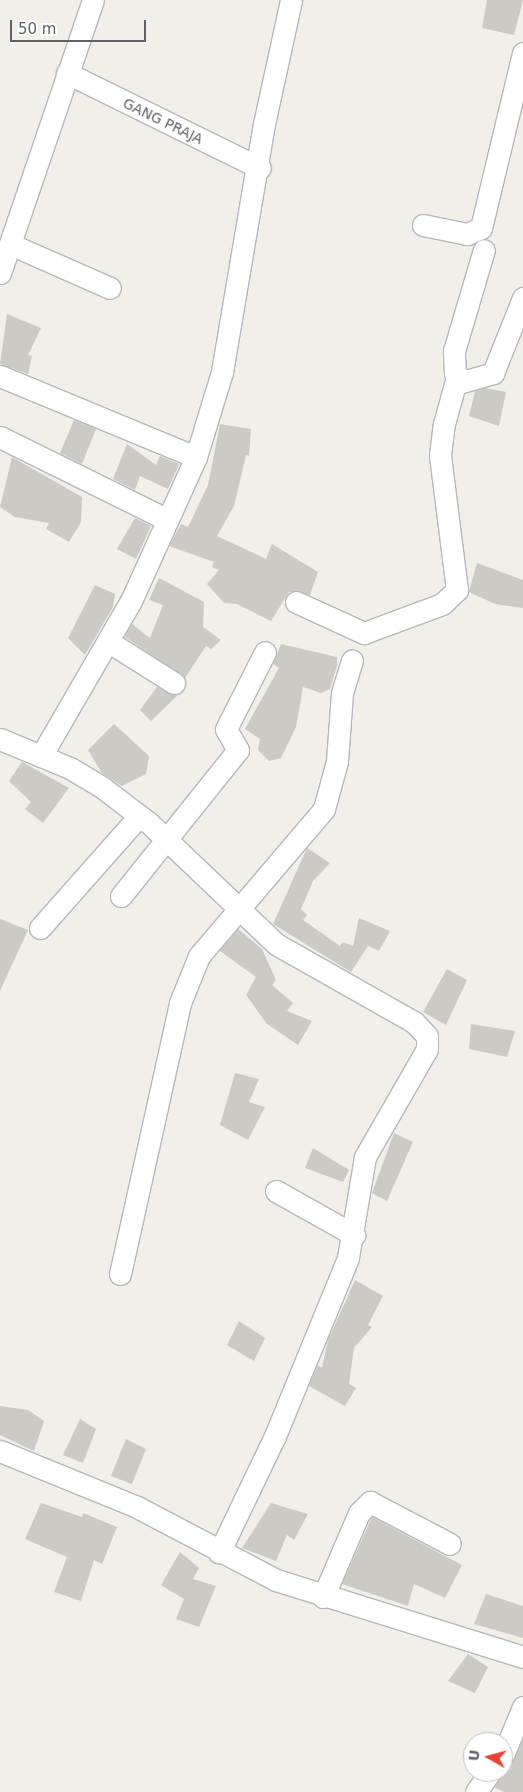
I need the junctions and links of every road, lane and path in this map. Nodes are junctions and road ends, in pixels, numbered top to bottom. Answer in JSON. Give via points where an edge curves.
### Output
{"nodes":[{"id":1,"x":93,"y":0,"type":"edge"},
{"id":2,"x":291,"y":0,"type":"edge"},
{"id":3,"x":523,"y":53,"type":"edge"},
{"id":4,"x":67,"y":73,"type":"junction"},
{"id":5,"x":260,"y":168,"type":"junction"},
{"id":6,"x":423,"y":225,"type":"dead end"},
{"id":7,"x":10,"y":244,"type":"junction"},
{"id":8,"x":484,"y":250,"type":"dead end"},
{"id":9,"x":0,"y":273,"type":"edge"},
{"id":10,"x":110,"y":288,"type":"dead end"},
{"id":11,"x":523,"y":298,"type":"edge"},
{"id":12,"x":0,"y":376,"type":"edge"},
{"id":13,"x":462,"y":380,"type":"junction"},
{"id":14,"x":0,"y":437,"type":"edge"},
{"id":15,"x":196,"y":457,"type":"junction"},
{"id":16,"x":166,"y":519,"type":"junction"},
{"id":17,"x":296,"y":602,"type":"dead end"},
{"id":18,"x":109,"y":642,"type":"junction"},
{"id":19,"x":265,"y":652,"type":"dead end"},
{"id":20,"x":352,"y":660,"type":"dead end"},
{"id":21,"x":174,"y":684,"type":"dead end"},
{"id":22,"x":0,"y":740,"type":"edge"},
{"id":23,"x":41,"y":756,"type":"junction"},
{"id":24,"x":139,"y":816,"type":"junction"},
{"id":25,"x":165,"y":838,"type":"junction"},
{"id":26,"x":121,"y":896,"type":"dead end"},
{"id":27,"x":237,"y":907,"type":"junction"},
{"id":28,"x":40,"y":928,"type":"dead end"},
{"id":29,"x":276,"y":1190,"type":"dead end"},
{"id":30,"x":354,"y":1236,"type":"junction"},
{"id":31,"x":120,"y":1274,"type":"dead end"},
{"id":32,"x":0,"y":1451,"type":"edge"},
{"id":33,"x":450,"y":1544,"type":"dead end"},
{"id":34,"x":219,"y":1553,"type":"junction"},
{"id":35,"x":323,"y":1597,"type":"junction"},
{"id":36,"x":523,"y":1657,"type":"edge"},
{"id":37,"x":523,"y":1707,"type":"edge"},
{"id":38,"x":513,"y":1732,"type":"edge"}],
"edges":[{"from":1,"to":4,"type":"street"},
{"from":2,"to":5,"type":"street","via":[[264,124]]},
{"from":3,"to":6,"type":"street","via":[[481,228],[467,234]]},
{"from":4,"to":5,"type":"street","name":"GANG PRAJA"},
{"from":4,"to":7,"type":"street"},
{"from":5,"to":15,"type":"street","via":[[222,372]]},
{"from":7,"to":9,"type":"street"},
{"from":7,"to":10,"type":"street"},
{"from":8,"to":13,"type":"street","via":[[454,350],[455,373]]},
{"from":11,"to":13,"type":"street","via":[[493,373]]},
{"from":12,"to":15,"type":"street"},
{"from":13,"to":17,"type":"street","via":[[452,389],[440,455],[457,590],[442,604],[364,633]]},
{"from":14,"to":16,"type":"street"},
{"from":15,"to":16,"type":"street"},
{"from":16,"to":18,"type":"street"},
{"from":18,"to":21,"type":"street"},
{"from":18,"to":23,"type":"street"},
{"from":19,"to":25,"type":"street","via":[[226,730],[238,750]]},
{"from":20,"to":27,"type":"street","via":[[342,693],[337,761],[324,809],[306,834]]},
{"from":22,"to":23,"type":"street"},
{"from":23,"to":24,"type":"street","via":[[104,788]]},
{"from":24,"to":25,"type":"street"},
{"from":24,"to":28,"type":"street"},
{"from":25,"to":26,"type":"street"},
{"from":25,"to":27,"type":"street"},
{"from":27,"to":30,"type":"street","via":[[276,944],[310,967],[414,1022],[427,1036],[427,1049],[365,1157]]},
{"from":27,"to":31,"type":"street","via":[[199,956],[180,1003]]},
{"from":29,"to":30,"type":"street"},
{"from":30,"to":34,"type":"street","via":[[274,1438]]},
{"from":32,"to":34,"type":"street","via":[[137,1507]]},
{"from":33,"to":35,"type":"street","via":[[370,1502],[359,1512]]},
{"from":34,"to":35,"type":"street"},
{"from":35,"to":36,"type":"street"},
{"from":37,"to":38,"type":"street"}]}
